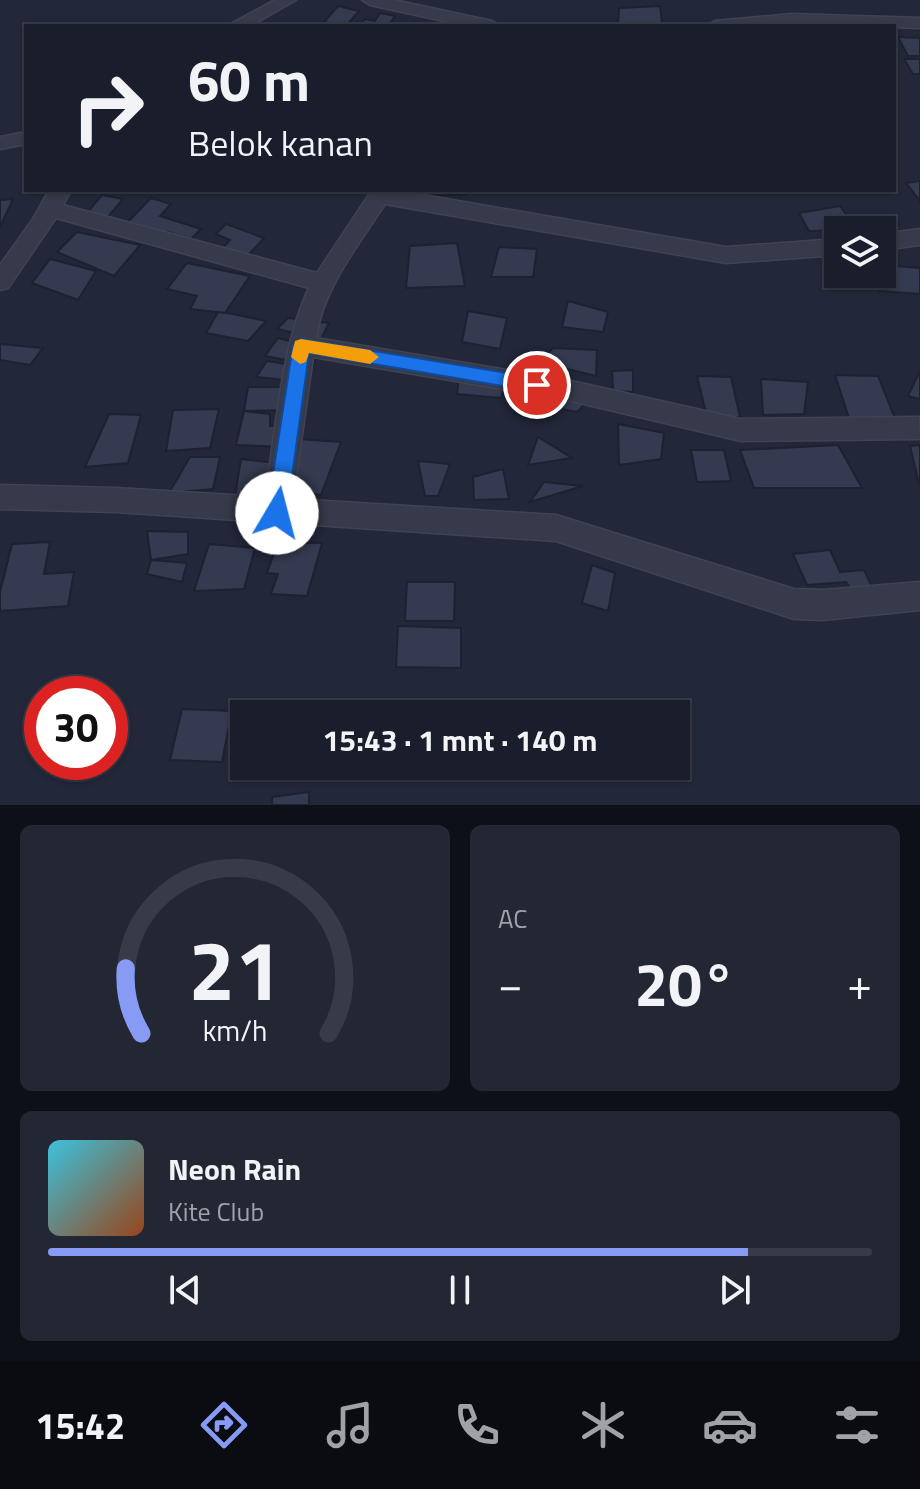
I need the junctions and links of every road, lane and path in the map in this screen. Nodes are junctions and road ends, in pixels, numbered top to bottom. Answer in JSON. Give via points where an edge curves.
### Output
{"nodes":[{"id":1,"x":288,"y":0,"type":"edge"},
{"id":2,"x":370,"y":0,"type":"edge"},
{"id":3,"x":920,"y":23,"type":"edge"},
{"id":4,"x":240,"y":24,"type":"edge"},
{"id":5,"x":483,"y":24,"type":"edge"},
{"id":6,"x":737,"y":24,"type":"edge"},
{"id":7,"x":24,"y":138,"type":"edge"},
{"id":8,"x":0,"y":143,"type":"edge"},
{"id":9,"x":380,"y":193,"type":"edge"},
{"id":10,"x":55,"y":200,"type":"edge"},
{"id":11,"x":920,"y":237,"type":"edge"},
{"id":12,"x":896,"y":240,"type":"edge"},
{"id":13,"x":824,"y":249,"type":"edge"},
{"id":14,"x":0,"y":282,"type":"edge"},
{"id":15,"x":323,"y":283,"type":"junction"},
{"id":16,"x":301,"y":345,"type":"junction"},
{"id":17,"x":919,"y":428,"type":"edge"},
{"id":18,"x":0,"y":497,"type":"edge"},
{"id":19,"x":277,"y":513,"type":"junction"},
{"id":20,"x":920,"y":596,"type":"edge"}],
"edges":[{"from":1,"to":4,"type":"street"},
{"from":2,"to":5,"type":"street"},
{"from":3,"to":6,"type":"street","via":[[792,19]]},
{"from":7,"to":8,"type":"street"},
{"from":9,"to":13,"type":"street","via":[[726,255]]},
{"from":9,"to":15,"type":"street"},
{"from":10,"to":14,"type":"street"},
{"from":10,"to":15,"type":"street"},
{"from":11,"to":12,"type":"street"},
{"from":15,"to":16,"type":"street"},
{"from":16,"to":17,"type":"street","via":[[567,390],[741,430]]},
{"from":16,"to":19,"type":"street"},
{"from":18,"to":19,"type":"street"},
{"from":19,"to":20,"type":"street","via":[[556,528],[794,604]]}]}
